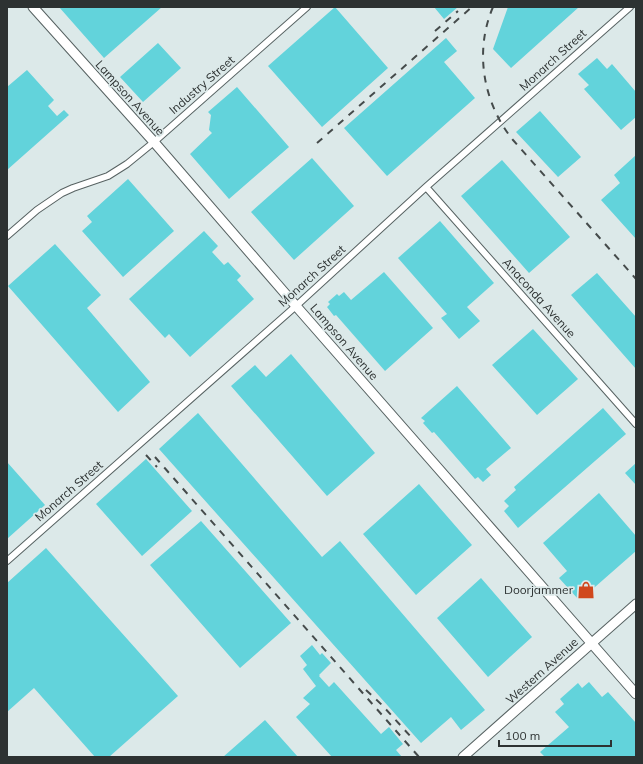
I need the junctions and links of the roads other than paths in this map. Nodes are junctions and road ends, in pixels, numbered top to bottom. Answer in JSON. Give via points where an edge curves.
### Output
{"nodes":[{"id":1,"x":33,"y":7,"type":"edge"},
{"id":2,"x":308,"y":7,"type":"edge"},
{"id":3,"x":630,"y":7,"type":"edge"},
{"id":4,"x":154,"y":142,"type":"junction"},
{"id":5,"x":426,"y":187,"type":"junction"},
{"id":6,"x":7,"y":236,"type":"edge"},
{"id":7,"x":296,"y":306,"type":"junction"},
{"id":8,"x":636,"y":424,"type":"edge"},
{"id":9,"x":7,"y":561,"type":"edge"},
{"id":10,"x":636,"y":604,"type":"edge"},
{"id":11,"x":591,"y":643,"type":"junction"},
{"id":12,"x":636,"y":694,"type":"edge"},
{"id":13,"x":463,"y":757,"type":"edge"}],
"edges":[{"from":1,"to":4,"type":"main road","name":"Lampson Avenue"},
{"from":2,"to":4,"type":"street","name":"Industry Street"},
{"from":3,"to":5,"type":"street","name":"Monarch Street"},
{"from":4,"to":6,"type":"street","name":"Industry Street","via":[[108,176],[73,188],[50,200]]},
{"from":4,"to":7,"type":"main road","name":"Lampson Avenue"},
{"from":5,"to":7,"type":"street","name":"Monarch Street"},
{"from":5,"to":8,"type":"street","name":"Anaconda Avenue"},
{"from":7,"to":9,"type":"street","name":"Monarch Street"},
{"from":7,"to":11,"type":"main road","name":"Lampson Avenue"},
{"from":10,"to":11,"type":"main road","name":"Western Avenue"},
{"from":11,"to":12,"type":"main road","name":"Lampson Avenue"},
{"from":11,"to":13,"type":"main road","name":"Western Avenue"}]}
